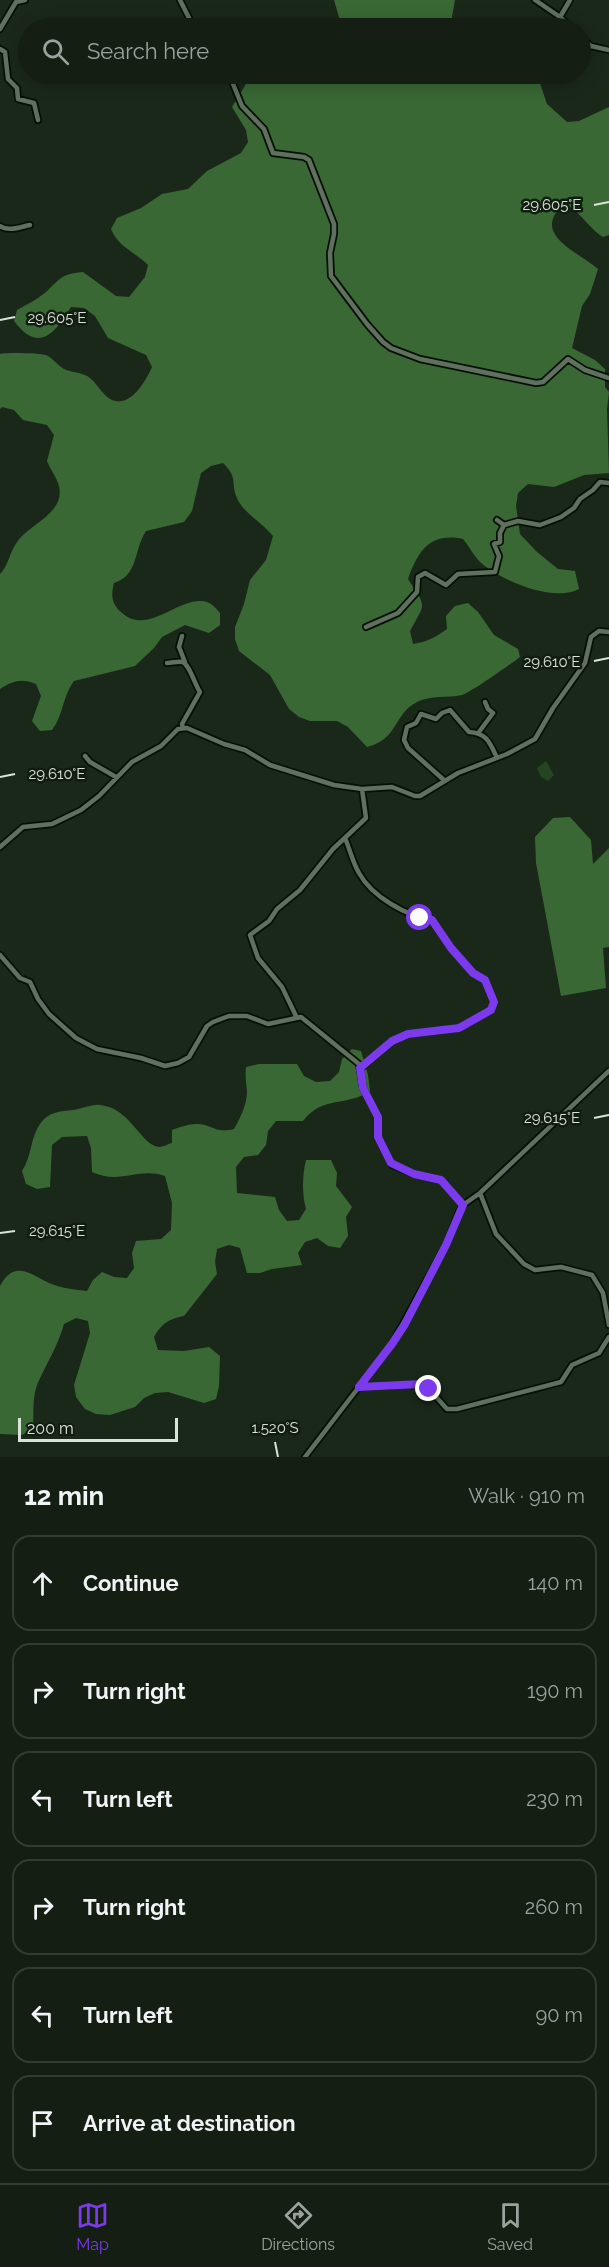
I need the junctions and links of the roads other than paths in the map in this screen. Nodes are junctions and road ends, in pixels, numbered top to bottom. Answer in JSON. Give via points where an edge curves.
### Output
{"nodes":[{"id":1,"x":25,"y":0,"type":"edge"},
{"id":2,"x":180,"y":0,"type":"edge"},
{"id":3,"x":535,"y":0,"type":"edge"},
{"id":4,"x":570,"y":0,"type":"edge"},
{"id":5,"x":560,"y":17,"type":"joint"},
{"id":6,"x":189,"y":18,"type":"edge"},
{"id":7,"x":0,"y":29,"type":"edge"},
{"id":8,"x":591,"y":46,"type":"edge"},
{"id":9,"x":0,"y":49,"type":"edge"},
{"id":10,"x":609,"y":50,"type":"edge"},
{"id":11,"x":233,"y":84,"type":"edge"},
{"id":12,"x":38,"y":120,"type":"dead end"},
{"id":13,"x":30,"y":225,"type":"dead end"},
{"id":14,"x":0,"y":226,"type":"edge"},
{"id":15,"x":609,"y":378,"type":"edge"},
{"id":16,"x":609,"y":483,"type":"edge"},
{"id":17,"x":497,"y":520,"type":"dead end"},
{"id":18,"x":504,"y":525,"type":"junction"},
{"id":19,"x":366,"y":627,"type":"dead end"},
{"id":20,"x":609,"y":632,"type":"edge"},
{"id":21,"x":182,"y":636,"type":"dead end"},
{"id":22,"x":167,"y":663,"type":"dead end"},
{"id":23,"x":189,"y":667,"type":"junction"},
{"id":24,"x":485,"y":702,"type":"dead end"},
{"id":25,"x":183,"y":728,"type":"junction"},
{"id":26,"x":479,"y":732,"type":"junction"},
{"id":27,"x":85,"y":756,"type":"dead end"},
{"id":28,"x":497,"y":758,"type":"junction"},
{"id":29,"x":116,"y":777,"type":"junction"},
{"id":30,"x":445,"y":781,"type":"junction"},
{"id":31,"x":362,"y":789,"type":"junction"},
{"id":32,"x":345,"y":838,"type":"junction"},
{"id":33,"x":0,"y":847,"type":"edge"},
{"id":34,"x":0,"y":955,"type":"edge"},
{"id":35,"x":296,"y":1016,"type":"junction"},
{"id":36,"x":360,"y":1068,"type":"junction"},
{"id":37,"x":609,"y":1071,"type":"edge"},
{"id":38,"x":480,"y":1193,"type":"junction"},
{"id":39,"x":463,"y":1205,"type":"junction"},
{"id":40,"x":606,"y":1293,"type":"edge"},
{"id":41,"x":609,"y":1325,"type":"edge"},
{"id":42,"x":609,"y":1336,"type":"edge"},
{"id":43,"x":359,"y":1387,"type":"junction"},
{"id":44,"x":305,"y":1457,"type":"edge"}],
"edges":[{"from":1,"to":7,"type":"street","via":[[16,3]]},
{"from":2,"to":6,"type":"street"},
{"from":3,"to":5,"type":"street"},
{"from":4,"to":5,"type":"street"},
{"from":8,"to":10,"type":"street"},
{"from":9,"to":12,"type":"street","via":[[5,52],[8,80],[16,88],[18,99],[34,103]]},
{"from":11,"to":15,"type":"street","via":[[242,106],[264,129],[273,153],[308,159],[334,224],[329,258],[331,276],[367,324],[391,348],[420,359],[536,383],[543,382],[568,359]]},
{"from":13,"to":14,"type":"street","via":[[12,229]]},
{"from":16,"to":18,"type":"street","via":[[600,482],[561,517],[540,525],[518,521]]},
{"from":17,"to":18,"type":"street"},
{"from":18,"to":19,"type":"street","via":[[500,542],[494,544],[499,555],[495,572],[458,574],[446,585],[425,573],[418,577],[417,592],[398,613]]},
{"from":20,"to":28,"type":"street","via":[[599,631],[591,637],[585,663],[535,739]]},
{"from":21,"to":23,"type":"street","via":[[181,656]]},
{"from":22,"to":23,"type":"street","via":[[183,662]]},
{"from":23,"to":25,"type":"street","via":[[200,692]]},
{"from":24,"to":26,"type":"street","via":[[493,713]]},
{"from":25,"to":29,"type":"street"},
{"from":25,"to":31,"type":"street","via":[[235,746],[290,772]]},
{"from":26,"to":28,"type":"street","via":[[488,738]]},
{"from":26,"to":30,"type":"street","via":[[469,732],[450,710],[436,719],[421,714],[416,723],[407,727],[404,740],[408,748]]},
{"from":27,"to":29,"type":"street"},
{"from":28,"to":30,"type":"street"},
{"from":29,"to":33,"type":"street","via":[[81,810],[52,824],[21,827]]},
{"from":30,"to":31,"type":"street","via":[[418,796],[392,787]]},
{"from":31,"to":32,"type":"street","via":[[366,818]]},
{"from":32,"to":35,"type":"street","via":[[300,890],[250,935],[258,958],[282,987]]},
{"from":32,"to":36,"type":"street","via":[[359,875],[395,908],[432,920],[473,973],[485,980],[494,1002],[491,1010],[459,1028],[408,1034],[392,1041]]},
{"from":34,"to":35,"type":"street","via":[[20,978],[30,982],[49,1014],[76,1038],[97,1048],[165,1066],[189,1057],[213,1022],[229,1016],[247,1016],[268,1024]]},
{"from":35,"to":36,"type":"street","via":[[306,1019]]},
{"from":36,"to":39,"type":"street","via":[[363,1088],[378,1117],[378,1137],[391,1163],[414,1174],[441,1180]]},
{"from":37,"to":38,"type":"street"},
{"from":38,"to":39,"type":"street"},
{"from":38,"to":40,"type":"street","via":[[496,1234],[524,1264],[535,1270],[561,1267],[590,1273]]},
{"from":39,"to":43,"type":"street","via":[[405,1324]]},
{"from":40,"to":41,"type":"street"},
{"from":42,"to":43,"type":"street","via":[[599,1353],[572,1365],[561,1382],[457,1410],[447,1409],[420,1384]]},
{"from":43,"to":44,"type":"street"}]}
